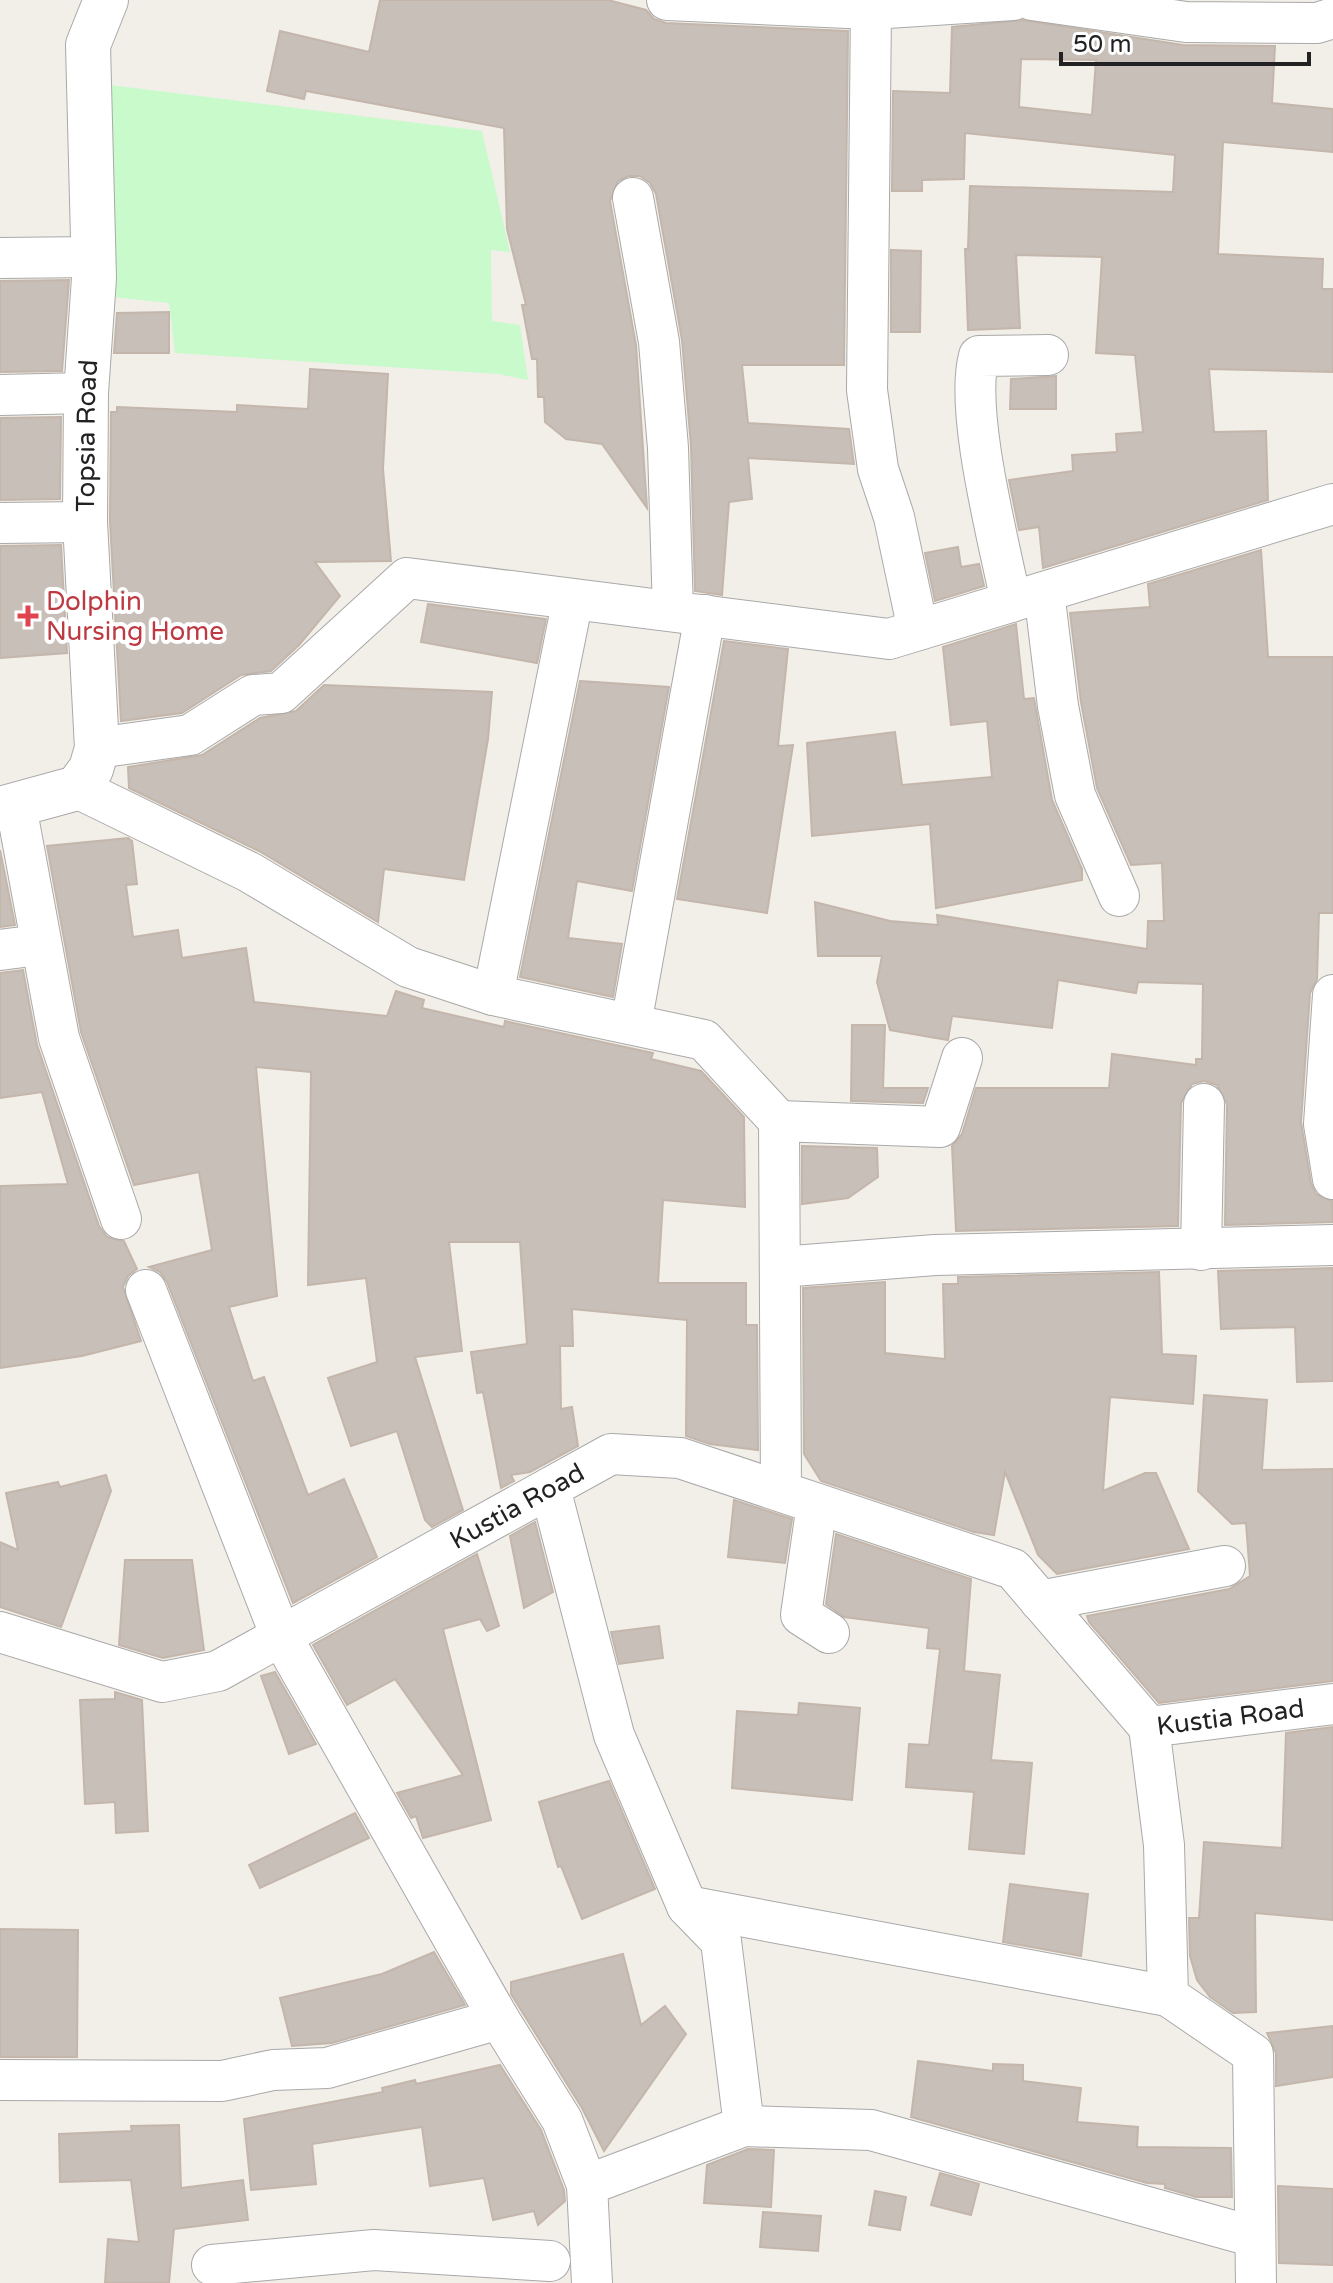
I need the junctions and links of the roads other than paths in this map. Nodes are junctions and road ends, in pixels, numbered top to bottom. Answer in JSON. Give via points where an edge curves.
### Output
{"nodes":[{"id":1,"x":106,"y":0,"type":"edge"},
{"id":2,"x":667,"y":0,"type":"edge"},
{"id":3,"x":1013,"y":0,"type":"edge"},
{"id":4,"x":1032,"y":0,"type":"edge"},
{"id":5,"x":872,"y":4,"type":"edge"},
{"id":6,"x":1333,"y":18,"type":"edge"},
{"id":7,"x":633,"y":198,"type":"dead end"},
{"id":8,"x":93,"y":257,"type":"junction"},
{"id":9,"x":0,"y":258,"type":"edge"},
{"id":10,"x":1048,"y":355,"type":"dead end"},
{"id":11,"x":86,"y":393,"type":"junction"},
{"id":12,"x":0,"y":395,"type":"edge"},
{"id":13,"x":1333,"y":504,"type":"edge"},
{"id":14,"x":85,"y":522,"type":"junction"},
{"id":15,"x":0,"y":523,"type":"edge"},
{"id":16,"x":1027,"y":597,"type":"junction"},
{"id":17,"x":573,"y":599,"type":"junction"},
{"id":18,"x":689,"y":613,"type":"junction"},
{"id":19,"x":918,"y":630,"type":"junction"},
{"id":20,"x":97,"y":748,"type":"junction"},
{"id":21,"x":77,"y":788,"type":"junction"},
{"id":22,"x":8,"y":807,"type":"edge"},
{"id":23,"x":1119,"y":896,"type":"dead end"},
{"id":24,"x":39,"y":945,"type":"junction"},
{"id":25,"x":0,"y":950,"type":"edge"},
{"id":26,"x":493,"y":995,"type":"junction"},
{"id":27,"x":1333,"y":995,"type":"edge"},
{"id":28,"x":631,"y":1024,"type":"junction"},
{"id":29,"x":962,"y":1058,"type":"dead end"},
{"id":30,"x":1204,"y":1104,"type":"dead end"},
{"id":31,"x":779,"y":1121,"type":"junction"},
{"id":32,"x":1333,"y":1179,"type":"edge"},
{"id":33,"x":121,"y":1219,"type":"dead end"},
{"id":34,"x":1333,"y":1245,"type":"edge"},
{"id":35,"x":1201,"y":1250,"type":"junction"},
{"id":36,"x":780,"y":1267,"type":"junction"},
{"id":37,"x":146,"y":1290,"type":"dead end"},
{"id":38,"x":550,"y":1488,"type":"junction"},
{"id":39,"x":799,"y":1498,"type":"junction"},
{"id":40,"x":1225,"y":1566,"type":"dead end"},
{"id":41,"x":1040,"y":1601,"type":"junction"},
{"id":42,"x":0,"y":1632,"type":"edge"},
{"id":43,"x":829,"y":1633,"type":"dead end"},
{"id":44,"x":280,"y":1634,"type":"junction"},
{"id":45,"x":1333,"y":1704,"type":"edge"},
{"id":46,"x":1149,"y":1727,"type":"junction"},
{"id":47,"x":687,"y":1906,"type":"junction"},
{"id":48,"x":1168,"y":1996,"type":"junction"},
{"id":49,"x":499,"y":2019,"type":"junction"},
{"id":50,"x":0,"y":2080,"type":"edge"},
{"id":51,"x":744,"y":2126,"type":"junction"},
{"id":52,"x":587,"y":2185,"type":"junction"},
{"id":53,"x":1255,"y":2237,"type":"junction"},
{"id":54,"x":591,"y":2264,"type":"edge"},
{"id":55,"x":212,"y":2265,"type":"dead end"},
{"id":56,"x":541,"y":2272,"type":"edge"},
{"id":57,"x":1256,"y":2283,"type":"edge"}],
"edges":[{"from":1,"to":8,"type":"street","name":"Topsia Road","via":[[88,45]]},
{"from":2,"to":5,"type":"street"},
{"from":3,"to":5,"type":"street"},
{"from":4,"to":6,"type":"street","via":[[1186,22],[1317,23]]},
{"from":5,"to":19,"type":"street","via":[[867,390],[878,469]]},
{"from":7,"to":18,"type":"street","via":[[659,342]]},
{"from":8,"to":9,"type":"street"},
{"from":8,"to":11,"type":"street","name":"Topsia Road"},
{"from":10,"to":16,"type":"street","via":[[979,356],[974,373],[984,461]]},
{"from":11,"to":12,"type":"street"},
{"from":11,"to":14,"type":"street","name":"Topsia Road"},
{"from":13,"to":16,"type":"street"},
{"from":14,"to":15,"type":"street"},
{"from":14,"to":20,"type":"street","name":"Topsia Road"},
{"from":16,"to":19,"type":"street"},
{"from":16,"to":23,"type":"street","via":[[1058,706],[1075,795]]},
{"from":17,"to":18,"type":"street"},
{"from":17,"to":20,"type":"street","via":[[407,578],[281,693],[253,695],[190,735]]},
{"from":17,"to":26,"type":"street"},
{"from":18,"to":19,"type":"street","via":[[889,639]]},
{"from":18,"to":28,"type":"street"},
{"from":20,"to":21,"type":"street","name":"Topsia Road","via":[[91,769]]},
{"from":21,"to":22,"type":"street"},
{"from":21,"to":26,"type":"street","via":[[249,872],[408,967]]},
{"from":22,"to":24,"type":"street"},
{"from":24,"to":25,"type":"street"},
{"from":24,"to":33,"type":"street","via":[[59,1038]]},
{"from":26,"to":28,"type":"street"},
{"from":27,"to":32,"type":"street","via":[[1324,1124]]},
{"from":28,"to":31,"type":"street","via":[[704,1040]]},
{"from":29,"to":31,"type":"street","via":[[940,1127]]},
{"from":30,"to":35,"type":"street"},
{"from":31,"to":36,"type":"street"},
{"from":34,"to":35,"type":"street"},
{"from":35,"to":36,"type":"street","via":[[935,1255]]},
{"from":36,"to":39,"type":"street"},
{"from":37,"to":44,"type":"street"},
{"from":38,"to":39,"type":"street","name":"Kustia Road","via":[[611,1454],[680,1458]]},
{"from":38,"to":44,"type":"street","name":"Kustia Road"},
{"from":38,"to":47,"type":"street","via":[[614,1735]]},
{"from":39,"to":41,"type":"street","name":"Kustia Road","via":[[1013,1569]]},
{"from":39,"to":43,"type":"street","via":[[801,1615]]},
{"from":40,"to":41,"type":"street"},
{"from":41,"to":46,"type":"street","name":"Kustia Road"},
{"from":42,"to":44,"type":"street","name":"Kustia Road","via":[[162,1682],[218,1671]]},
{"from":44,"to":49,"type":"street"},
{"from":45,"to":46,"type":"street","name":"Kustia Road"},
{"from":46,"to":48,"type":"street","via":[[1164,1845]]},
{"from":47,"to":48,"type":"street"},
{"from":47,"to":51,"type":"street","via":[[721,1941]]},
{"from":48,"to":53,"type":"street","via":[[1253,2054]]},
{"from":49,"to":50,"type":"street","via":[[327,2068],[273,2070],[222,2081]]},
{"from":49,"to":52,"type":"street","via":[[562,2120]]},
{"from":51,"to":52,"type":"street"},
{"from":51,"to":53,"type":"street","via":[[871,2130]]},
{"from":52,"to":54,"type":"street"},
{"from":53,"to":57,"type":"street"},
{"from":54,"to":56,"type":"street"},
{"from":55,"to":56,"type":"street","via":[[374,2250]]}]}
